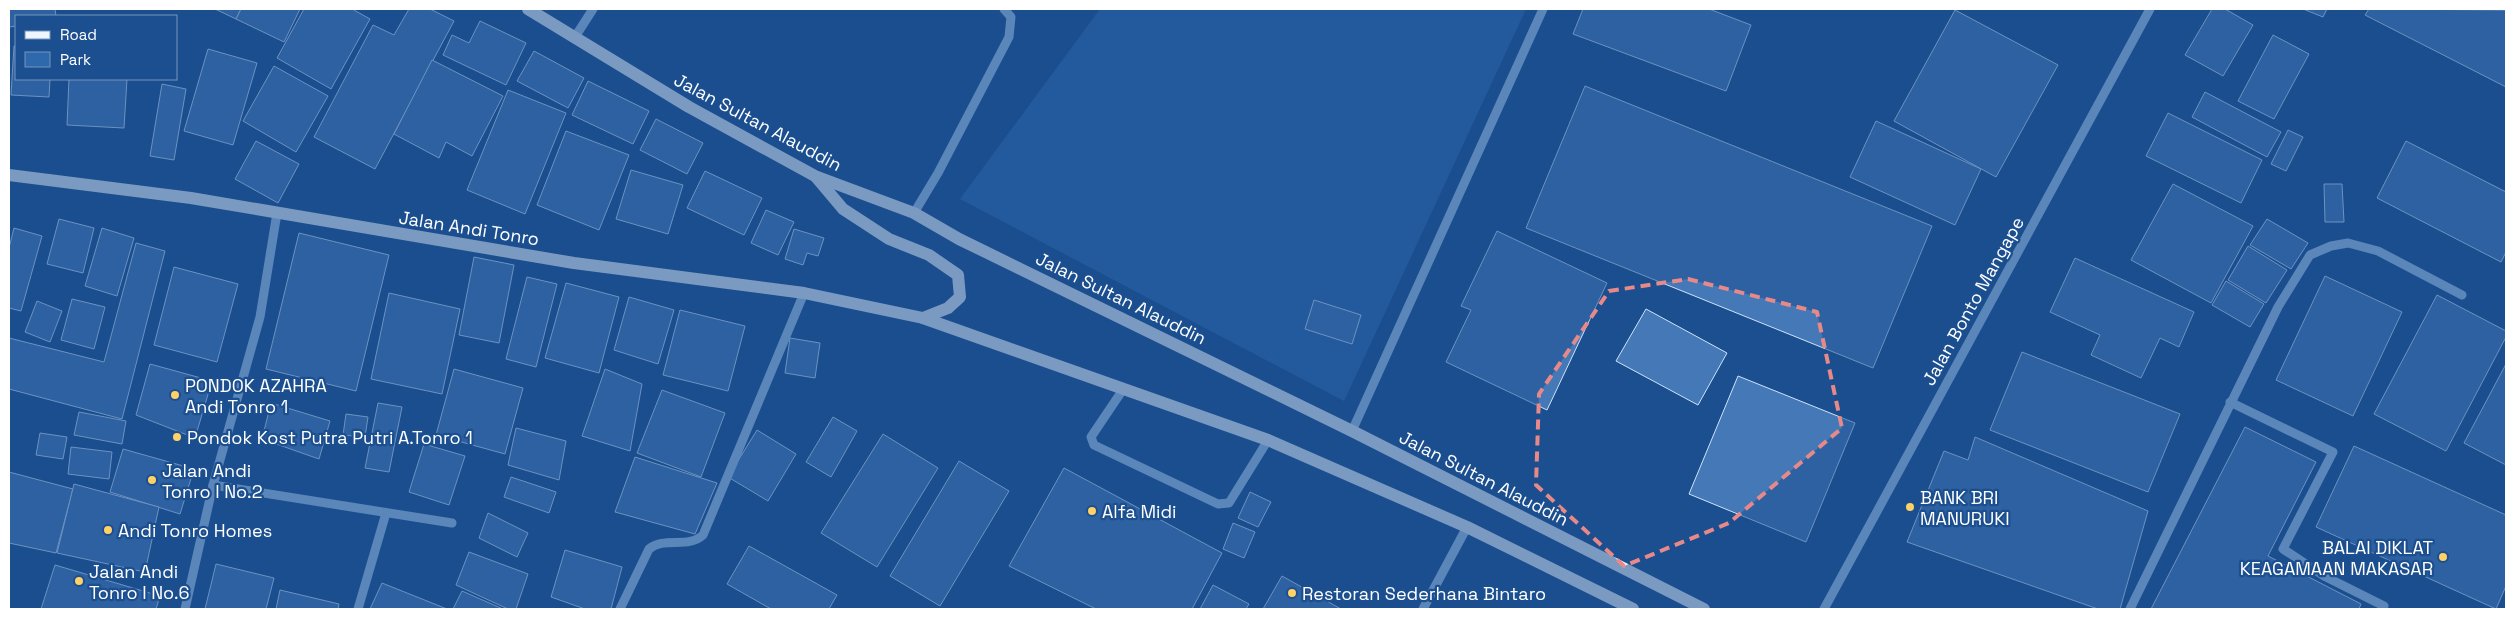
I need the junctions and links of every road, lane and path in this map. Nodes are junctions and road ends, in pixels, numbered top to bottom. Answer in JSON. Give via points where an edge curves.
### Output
{"nodes":[{"id":1,"x":528,"y":9,"type":"edge"},
{"id":2,"x":593,"y":9,"type":"edge"},
{"id":3,"x":1004,"y":9,"type":"edge"},
{"id":4,"x":1543,"y":9,"type":"edge"},
{"id":5,"x":2150,"y":9,"type":"edge"},
{"id":6,"x":575,"y":37,"type":"junction"},
{"id":7,"x":9,"y":175,"type":"edge"},
{"id":8,"x":815,"y":176,"type":"junction"},
{"id":9,"x":914,"y":212,"type":"junction"},
{"id":10,"x":277,"y":213,"type":"junction"},
{"id":11,"x":804,"y":293,"type":"junction"},
{"id":12,"x":2462,"y":295,"type":"dead end"},
{"id":13,"x":923,"y":318,"type":"junction"},
{"id":14,"x":1122,"y":393,"type":"junction"},
{"id":15,"x":2230,"y":402,"type":"junction"},
{"id":16,"x":1352,"y":431,"type":"junction"},
{"id":17,"x":1266,"y":444,"type":"junction"},
{"id":18,"x":212,"y":485,"type":"junction"},
{"id":19,"x":386,"y":513,"type":"junction"},
{"id":20,"x":452,"y":523,"type":"dead end"},
{"id":21,"x":1467,"y":527,"type":"junction"},
{"id":22,"x":2384,"y":606,"type":"dead end"},
{"id":23,"x":185,"y":609,"type":"edge"},
{"id":24,"x":358,"y":609,"type":"edge"},
{"id":25,"x":620,"y":609,"type":"edge"},
{"id":26,"x":1423,"y":609,"type":"edge"},
{"id":27,"x":1632,"y":609,"type":"edge"},
{"id":28,"x":1704,"y":609,"type":"edge"},
{"id":29,"x":1824,"y":609,"type":"edge"},
{"id":30,"x":2130,"y":609,"type":"edge"}],
"edges":[{"from":1,"to":6,"type":"main road","name":"Jalan Sultan Alauddin"},
{"from":2,"to":6,"type":"street"},
{"from":3,"to":9,"type":"street","via":[[1010,17],[1009,37]]},
{"from":4,"to":16,"type":"street"},
{"from":5,"to":29,"type":"street","name":"Jalan Bonto Mangape"},
{"from":6,"to":8,"type":"main road","name":"Jalan Sultan Alauddin","via":[[689,107]]},
{"from":7,"to":10,"type":"main road","name":"Jalan Andi Tonro","via":[[191,198]]},
{"from":8,"to":9,"type":"main road","name":"Jalan Sultan Alauddin"},
{"from":8,"to":13,"type":"main road","via":[[843,209],[889,239],[929,256],[958,275],[960,297],[948,308]]},
{"from":9,"to":16,"type":"main road","name":"Jalan Sultan Alauddin","via":[[959,238]]},
{"from":10,"to":11,"type":"main road","name":"Jalan Andi Tonro","via":[[574,263]]},
{"from":10,"to":18,"type":"street","via":[[260,317]]},
{"from":11,"to":13,"type":"main road","name":"Jalan Andi Tonro"},
{"from":11,"to":25,"type":"street","via":[[703,535],[691,541],[658,544],[649,549]]},
{"from":12,"to":15,"type":"street","via":[[2378,251],[2348,243],[2310,255],[2278,308]]},
{"from":13,"to":14,"type":"main road"},
{"from":14,"to":17,"type":"main road"},
{"from":14,"to":17,"type":"street","via":[[1091,437],[1094,445],[1218,504],[1229,503]]},
{"from":15,"to":22,"type":"street","via":[[2333,452],[2283,549],[2324,576]]},
{"from":15,"to":30,"type":"street"},
{"from":16,"to":28,"type":"main road","name":"Jalan Sultan Alauddin"},
{"from":17,"to":21,"type":"main road"},
{"from":18,"to":19,"type":"street"},
{"from":18,"to":23,"type":"street"},
{"from":19,"to":20,"type":"street"},
{"from":19,"to":24,"type":"street"},
{"from":21,"to":26,"type":"street"},
{"from":21,"to":27,"type":"main road"}]}
